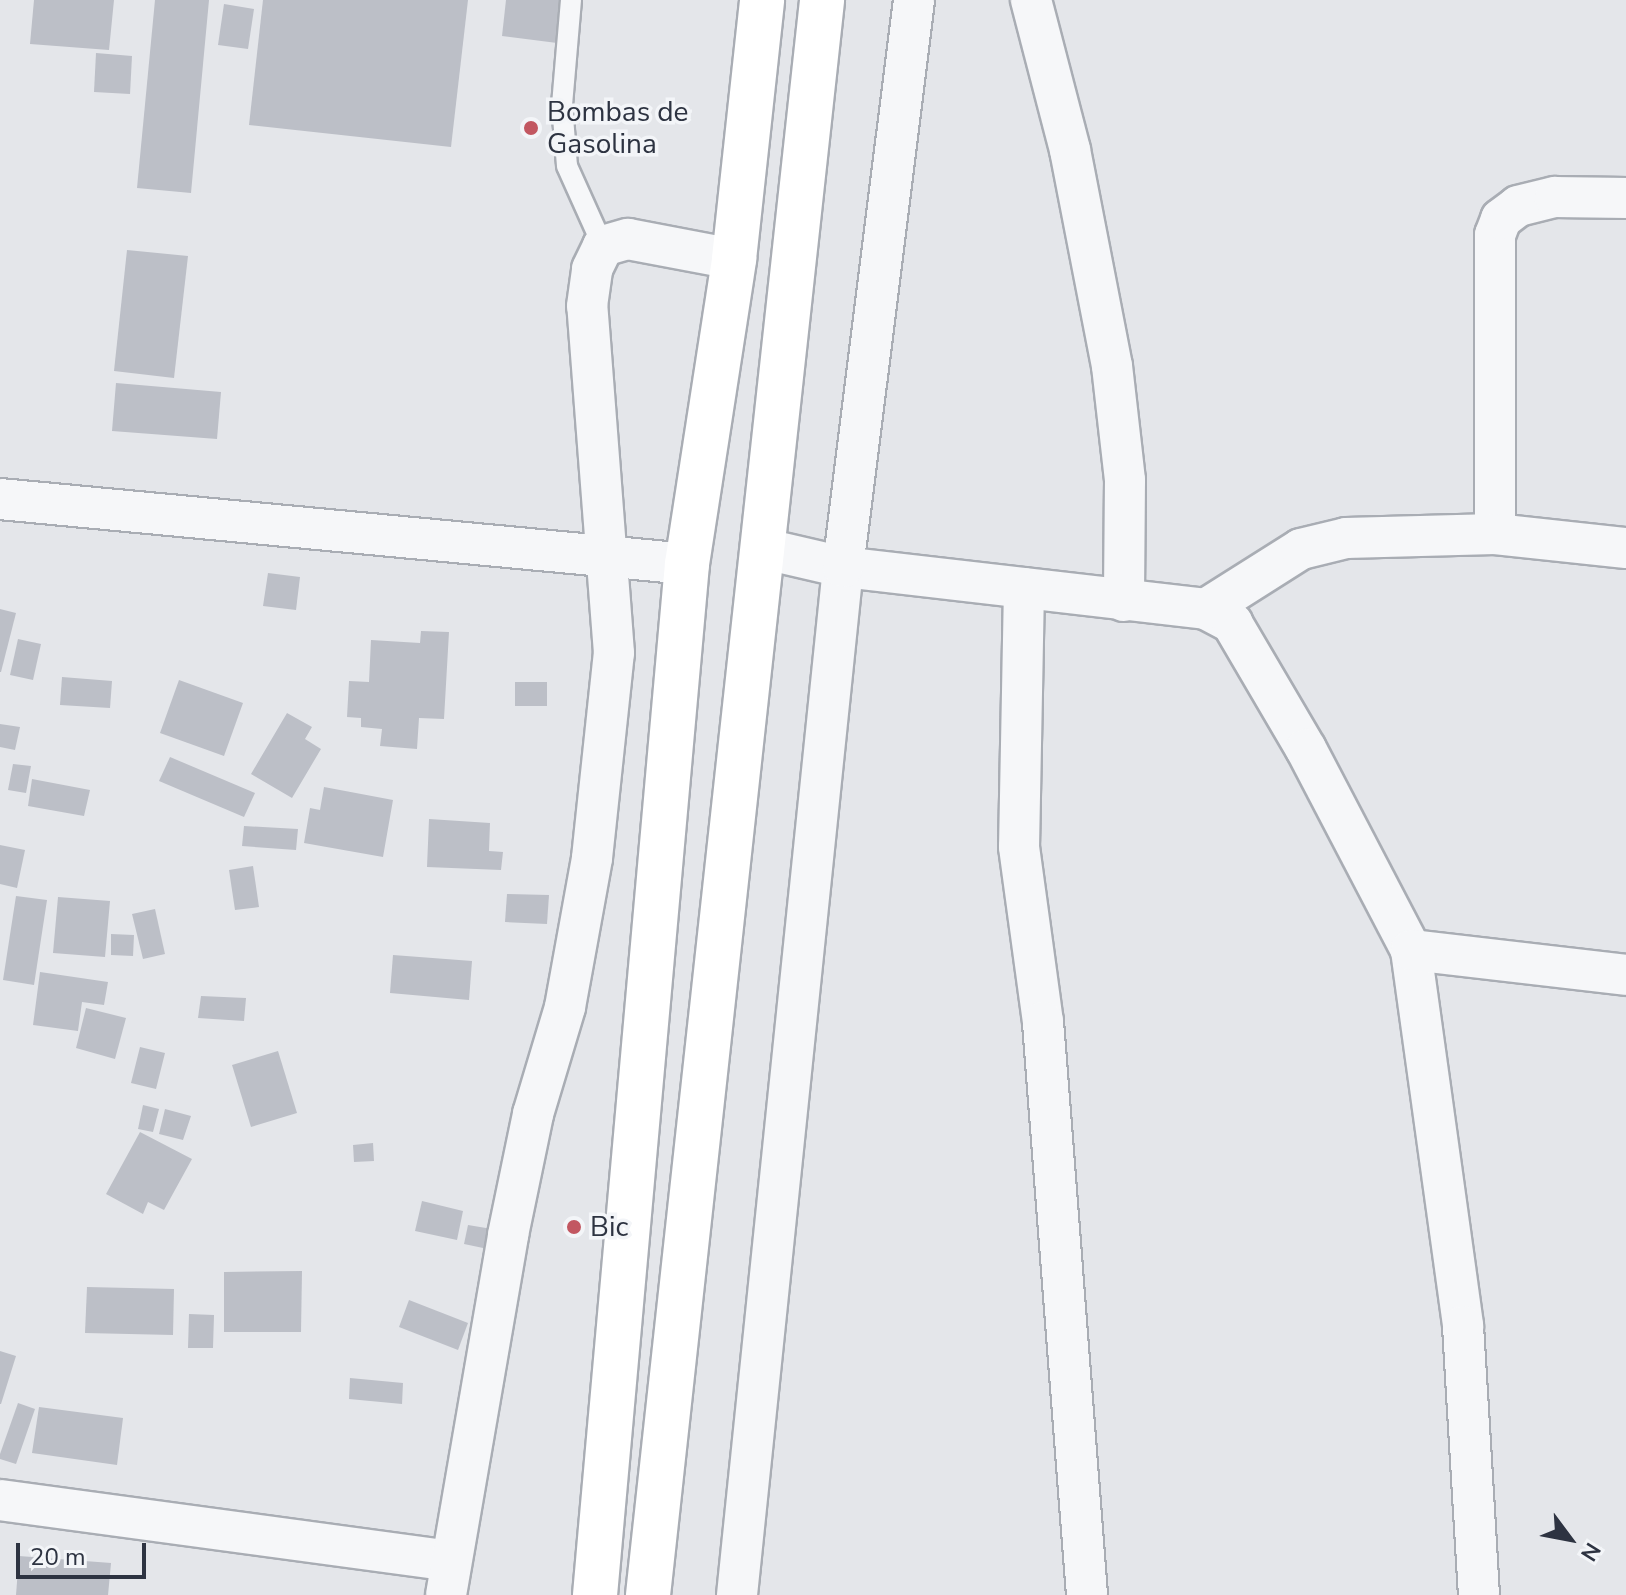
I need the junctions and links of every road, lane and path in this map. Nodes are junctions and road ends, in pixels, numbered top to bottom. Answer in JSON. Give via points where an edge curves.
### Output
{"nodes":[{"id":1,"x":571,"y":0,"type":"edge"},
{"id":2,"x":762,"y":0,"type":"edge"},
{"id":3,"x":822,"y":0,"type":"edge"},
{"id":4,"x":914,"y":0,"type":"edge"},
{"id":5,"x":1031,"y":0,"type":"edge"},
{"id":6,"x":1626,"y":198,"type":"edge"},
{"id":7,"x":603,"y":246,"type":"junction"},
{"id":8,"x":734,"y":259,"type":"junction"},
{"id":9,"x":0,"y":499,"type":"edge"},
{"id":10,"x":1495,"y":534,"type":"junction"},
{"id":11,"x":761,"y":548,"type":"junction"},
{"id":12,"x":1626,"y":548,"type":"edge"},
{"id":13,"x":608,"y":555,"type":"junction"},
{"id":14,"x":687,"y":564,"type":"junction"},
{"id":15,"x":843,"y":567,"type":"junction"},
{"id":16,"x":1024,"y":588,"type":"junction"},
{"id":17,"x":1124,"y":601,"type":"junction"},
{"id":18,"x":1206,"y":609,"type":"junction"},
{"id":19,"x":1411,"y":950,"type":"junction"},
{"id":20,"x":1626,"y":975,"type":"edge"},
{"id":21,"x":0,"y":1500,"type":"edge"},
{"id":22,"x":448,"y":1578,"type":"edge"},
{"id":23,"x":595,"y":1595,"type":"edge"},
{"id":24,"x":648,"y":1595,"type":"edge"},
{"id":25,"x":737,"y":1595,"type":"edge"},
{"id":26,"x":1087,"y":1595,"type":"edge"},
{"id":27,"x":1479,"y":1595,"type":"edge"}],
"edges":[{"from":1,"to":7,"type":"lane","via":[[562,105],[567,166]]},
{"from":2,"to":8,"type":"highway"},
{"from":3,"to":11,"type":"highway"},
{"from":4,"to":15,"type":"street"},
{"from":5,"to":17,"type":"street","via":[[1070,150],[1112,366],[1125,480]]},
{"from":6,"to":10,"type":"street","via":[[1555,197],[1518,206],[1501,219],[1495,235]]},
{"from":7,"to":8,"type":"street","via":[[652,240]]},
{"from":7,"to":13,"type":"street","via":[[592,269],[587,306]]},
{"from":8,"to":14,"type":"highway"},
{"from":9,"to":13,"type":"street"},
{"from":10,"to":12,"type":"street"},
{"from":10,"to":18,"type":"street","via":[[1346,538],[1301,549]]},
{"from":11,"to":15,"type":"street"},
{"from":11,"to":24,"type":"highway"},
{"from":13,"to":14,"type":"street"},
{"from":13,"to":22,"type":"street","via":[[614,653],[592,858],[565,1007],[533,1114],[511,1220]]},
{"from":14,"to":23,"type":"highway"},
{"from":15,"to":16,"type":"street"},
{"from":15,"to":25,"type":"street"},
{"from":16,"to":17,"type":"street"},
{"from":16,"to":26,"type":"street","via":[[1019,847],[1043,1022]]},
{"from":17,"to":18,"type":"street"},
{"from":18,"to":19,"type":"street","via":[[1232,623],[1250,650]]},
{"from":19,"to":20,"type":"street"},
{"from":19,"to":27,"type":"street","via":[[1463,1326]]},
{"from":21,"to":22,"type":"street"}]}
